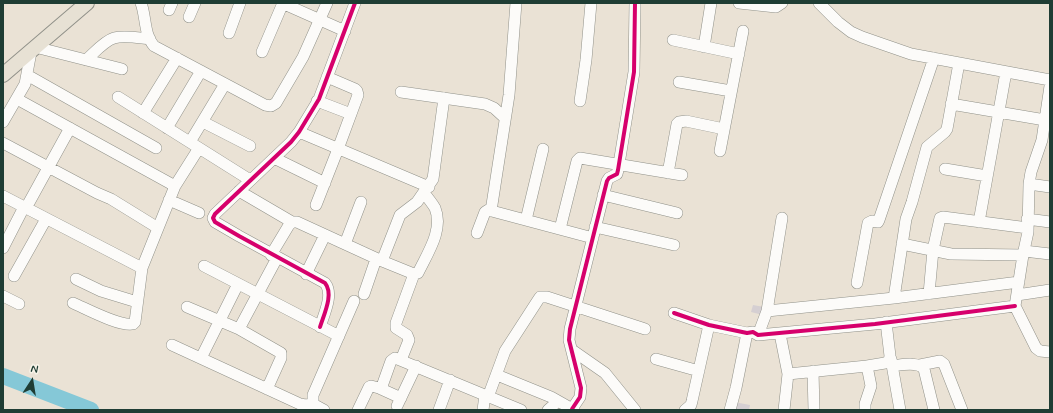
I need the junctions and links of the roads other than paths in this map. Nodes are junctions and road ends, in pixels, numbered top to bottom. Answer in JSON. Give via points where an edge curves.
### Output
{"nodes":[{"id":1,"x":87,"y":3,"type":"edge"},
{"id":2,"x":141,"y":3,"type":"edge"},
{"id":3,"x":195,"y":3,"type":"edge"},
{"id":4,"x":240,"y":3,"type":"edge"},
{"id":5,"x":283,"y":3,"type":"edge"},
{"id":6,"x":327,"y":3,"type":"edge"},
{"id":7,"x":355,"y":3,"type":"edge"},
{"id":8,"x":516,"y":3,"type":"edge"},
{"id":9,"x":591,"y":3,"type":"edge"},
{"id":10,"x":635,"y":3,"type":"edge"},
{"id":11,"x":711,"y":3,"type":"edge"},
{"id":12,"x":740,"y":3,"type":"edge"},
{"id":13,"x":782,"y":3,"type":"edge"},
{"id":14,"x":819,"y":3,"type":"edge"},
{"id":15,"x":189,"y":17,"type":"dead end"},
{"id":16,"x":320,"y":20,"type":"junction"},
{"id":17,"x":345,"y":31,"type":"junction"},
{"id":18,"x":743,"y":31,"type":"dead end"},
{"id":19,"x":229,"y":33,"type":"dead end"},
{"id":20,"x":150,"y":39,"type":"junction"},
{"id":21,"x":673,"y":40,"type":"dead end"},
{"id":22,"x":704,"y":47,"type":"junction"},
{"id":23,"x":33,"y":50,"type":"junction"},
{"id":24,"x":262,"y":52,"type":"dead end"},
{"id":25,"x":739,"y":54,"type":"junction"},
{"id":26,"x":177,"y":58,"type":"junction"},
{"id":27,"x":934,"y":58,"type":"junction"},
{"id":28,"x":86,"y":60,"type":"junction"},
{"id":29,"x":959,"y":63,"type":"junction"},
{"id":30,"x":122,"y":69,"type":"dead end"},
{"id":31,"x":201,"y":71,"type":"junction"},
{"id":32,"x":1006,"y":72,"type":"junction"},
{"id":33,"x":27,"y":75,"type":"junction"},
{"id":34,"x":3,"y":76,"type":"edge"},
{"id":35,"x":327,"y":77,"type":"junction"},
{"id":36,"x":1050,"y":80,"type":"edge"},
{"id":37,"x":679,"y":82,"type":"dead end"},
{"id":38,"x":225,"y":84,"type":"junction"},
{"id":39,"x":1050,"y":86,"type":"edge"},
{"id":40,"x":401,"y":92,"type":"dead end"},
{"id":41,"x":731,"y":92,"type":"junction"},
{"id":42,"x":118,"y":97,"type":"dead end"},
{"id":43,"x":444,"y":98,"type":"junction"},
{"id":44,"x":17,"y":99,"type":"junction"},
{"id":45,"x":317,"y":101,"type":"junction"},
{"id":46,"x":580,"y":101,"type":"dead end"},
{"id":47,"x":952,"y":104,"type":"junction"},
{"id":48,"x":143,"y":112,"type":"junction"},
{"id":49,"x":998,"y":113,"type":"junction"},
{"id":50,"x":351,"y":114,"type":"junction"},
{"id":51,"x":505,"y":118,"type":"junction"},
{"id":52,"x":1045,"y":120,"type":"junction"},
{"id":53,"x":3,"y":122,"type":"edge"},
{"id":54,"x":203,"y":122,"type":"junction"},
{"id":55,"x":70,"y":128,"type":"junction"},
{"id":56,"x":167,"y":128,"type":"junction"},
{"id":57,"x":724,"y":129,"type":"junction"},
{"id":58,"x":299,"y":132,"type":"junction"},
{"id":59,"x":3,"y":143,"type":"edge"},
{"id":60,"x":195,"y":145,"type":"junction"},
{"id":61,"x":250,"y":146,"type":"dead end"},
{"id":62,"x":156,"y":148,"type":"dead end"},
{"id":63,"x":338,"y":149,"type":"junction"},
{"id":64,"x":543,"y":149,"type":"dead end"},
{"id":65,"x":720,"y":151,"type":"dead end"},
{"id":66,"x":274,"y":158,"type":"junction"},
{"id":67,"x":619,"y":164,"type":"junction"},
{"id":68,"x":48,"y":168,"type":"junction"},
{"id":69,"x":945,"y":168,"type":"dead end"},
{"id":70,"x":668,"y":173,"type":"junction"},
{"id":71,"x":682,"y":175,"type":"dead end"},
{"id":72,"x":987,"y":176,"type":"junction"},
{"id":73,"x":250,"y":180,"type":"junction"},
{"id":74,"x":325,"y":183,"type":"junction"},
{"id":75,"x":1029,"y":184,"type":"junction"},
{"id":76,"x":174,"y":186,"type":"junction"},
{"id":77,"x":1050,"y":187,"type":"edge"},
{"id":78,"x":426,"y":190,"type":"junction"},
{"id":79,"x":239,"y":191,"type":"junction"},
{"id":80,"x":603,"y":195,"type":"junction"},
{"id":81,"x":3,"y":196,"type":"edge"},
{"id":82,"x":169,"y":200,"type":"junction"},
{"id":83,"x":361,"y":202,"type":"dead end"},
{"id":84,"x":316,"y":205,"type":"dead end"},
{"id":85,"x":25,"y":208,"type":"junction"},
{"id":86,"x":491,"y":211,"type":"junction"},
{"id":87,"x":200,"y":213,"type":"dead end"},
{"id":88,"x":677,"y":213,"type":"dead end"},
{"id":89,"x":782,"y":218,"type":"dead end"},
{"id":90,"x":46,"y":219,"type":"junction"},
{"id":91,"x":526,"y":220,"type":"junction"},
{"id":92,"x":292,"y":222,"type":"junction"},
{"id":93,"x":979,"y":222,"type":"junction"},
{"id":94,"x":1050,"y":222,"type":"edge"},
{"id":95,"x":1027,"y":223,"type":"junction"},
{"id":96,"x":595,"y":227,"type":"junction"},
{"id":97,"x":158,"y":228,"type":"junction"},
{"id":98,"x":560,"y":229,"type":"junction"},
{"id":99,"x":477,"y":233,"type":"dead end"},
{"id":100,"x":326,"y":235,"type":"junction"},
{"id":101,"x":592,"y":238,"type":"junction"},
{"id":102,"x":345,"y":244,"type":"junction"},
{"id":103,"x":902,"y":244,"type":"junction"},
{"id":104,"x":674,"y":245,"type":"dead end"},
{"id":105,"x":3,"y":248,"type":"edge"},
{"id":106,"x":933,"y":250,"type":"junction"},
{"id":107,"x":1023,"y":253,"type":"junction"},
{"id":108,"x":1050,"y":254,"type":"edge"},
{"id":109,"x":274,"y":256,"type":"junction"},
{"id":110,"x":379,"y":260,"type":"junction"},
{"id":111,"x":204,"y":266,"type":"dead end"},
{"id":112,"x":142,"y":268,"type":"junction"},
{"id":113,"x":306,"y":274,"type":"junction"},
{"id":114,"x":414,"y":274,"type":"junction"},
{"id":115,"x":14,"y":276,"type":"dead end"},
{"id":116,"x":76,"y":279,"type":"dead end"},
{"id":117,"x":1019,"y":282,"type":"junction"},
{"id":118,"x":857,"y":283,"type":"dead end"},
{"id":119,"x":238,"y":284,"type":"junction"},
{"id":120,"x":1050,"y":290,"type":"edge"},
{"id":121,"x":258,"y":294,"type":"junction"},
{"id":122,"x":364,"y":294,"type":"dead end"},
{"id":123,"x":929,"y":294,"type":"junction"},
{"id":124,"x":3,"y":296,"type":"edge"},
{"id":125,"x":894,"y":298,"type":"junction"},
{"id":126,"x":1016,"y":300,"type":"junction"},
{"id":127,"x":354,"y":301,"type":"dead end"},
{"id":128,"x":138,"y":302,"type":"junction"},
{"id":129,"x":73,"y":303,"type":"dead end"},
{"id":130,"x":20,"y":304,"type":"dead end"},
{"id":131,"x":575,"y":306,"type":"junction"},
{"id":132,"x":187,"y":307,"type":"dead end"},
{"id":133,"x":767,"y":311,"type":"junction"},
{"id":134,"x":674,"y":313,"type":"dead end"},
{"id":135,"x":219,"y":321,"type":"junction"},
{"id":136,"x":886,"y":322,"type":"junction"},
{"id":137,"x":709,"y":325,"type":"junction"},
{"id":138,"x":320,"y":327,"type":"junction"},
{"id":139,"x":239,"y":329,"type":"junction"},
{"id":140,"x":645,"y":329,"type":"dead end"},
{"id":141,"x":753,"y":334,"type":"junction"},
{"id":142,"x":780,"y":334,"type":"junction"},
{"id":143,"x":339,"y":336,"type":"junction"},
{"id":144,"x":172,"y":345,"type":"dead end"},
{"id":145,"x":572,"y":350,"type":"junction"},
{"id":146,"x":1050,"y":352,"type":"edge"},
{"id":147,"x":201,"y":358,"type":"junction"},
{"id":148,"x":656,"y":359,"type":"dead end"},
{"id":149,"x":401,"y":360,"type":"junction"},
{"id":150,"x":891,"y":362,"type":"junction"},
{"id":151,"x":920,"y":365,"type":"junction"},
{"id":152,"x":416,"y":366,"type":"junction"},
{"id":153,"x":868,"y":366,"type":"junction"},
{"id":154,"x":699,"y":370,"type":"junction"},
{"id":155,"x":813,"y":372,"type":"junction"},
{"id":156,"x":788,"y":374,"type":"junction"},
{"id":157,"x":497,"y":375,"type":"junction"},
{"id":158,"x":450,"y":380,"type":"junction"},
{"id":159,"x":267,"y":389,"type":"junction"},
{"id":160,"x":381,"y":389,"type":"junction"},
{"id":161,"x":486,"y":396,"type":"junction"},
{"id":162,"x":558,"y":401,"type":"junction"},
{"id":163,"x":307,"y":406,"type":"edge"},
{"id":164,"x":687,"y":409,"type":"edge"},
{"id":165,"x":324,"y":410,"type":"edge"},
{"id":166,"x":358,"y":410,"type":"edge"},
{"id":167,"x":439,"y":410,"type":"edge"},
{"id":168,"x":483,"y":410,"type":"edge"},
{"id":169,"x":521,"y":410,"type":"edge"},
{"id":170,"x":548,"y":410,"type":"edge"},
{"id":171,"x":573,"y":410,"type":"edge"},
{"id":172,"x":635,"y":410,"type":"edge"},
{"id":173,"x":730,"y":410,"type":"edge"},
{"id":174,"x":784,"y":410,"type":"edge"},
{"id":175,"x":814,"y":410,"type":"edge"},
{"id":176,"x":865,"y":410,"type":"edge"},
{"id":177,"x":900,"y":410,"type":"edge"},
{"id":178,"x":934,"y":410,"type":"edge"},
{"id":179,"x":962,"y":410,"type":"edge"}],
"edges":[{"from":1,"to":23,"type":"main road"},
{"from":2,"to":20,"type":"street"},
{"from":3,"to":15,"type":"street"},
{"from":4,"to":19,"type":"street"},
{"from":5,"to":16,"type":"street"},
{"from":5,"to":24,"type":"street"},
{"from":6,"to":16,"type":"street"},
{"from":7,"to":17,"type":"street"},
{"from":8,"to":51,"type":"street"},
{"from":9,"to":46,"type":"street"},
{"from":10,"to":67,"type":"street","via":[[634,72]]},
{"from":11,"to":22,"type":"street"},
{"from":12,"to":13,"type":"street","via":[[771,7]]},
{"from":14,"to":27,"type":"street","via":[[851,32],[911,54]]},
{"from":16,"to":17,"type":"street"},
{"from":16,"to":38,"type":"street","via":[[303,57],[276,103],[271,106],[265,105]]},
{"from":17,"to":35,"type":"street"},
{"from":18,"to":25,"type":"street"},
{"from":20,"to":26,"type":"street","via":[[154,46]]},
{"from":20,"to":28,"type":"street","via":[[113,38]]},
{"from":21,"to":22,"type":"street"},
{"from":22,"to":25,"type":"street"},
{"from":23,"to":28,"type":"street"},
{"from":23,"to":33,"type":"street"},
{"from":23,"to":34,"type":"main road"},
{"from":25,"to":41,"type":"street"},
{"from":26,"to":31,"type":"street"},
{"from":26,"to":48,"type":"street"},
{"from":27,"to":29,"type":"street"},
{"from":27,"to":118,"type":"street","via":[[879,220],[868,223]]},
{"from":28,"to":30,"type":"street"},
{"from":29,"to":32,"type":"street"},
{"from":29,"to":47,"type":"street"},
{"from":31,"to":38,"type":"street"},
{"from":31,"to":56,"type":"street"},
{"from":32,"to":36,"type":"street"},
{"from":32,"to":49,"type":"street"},
{"from":33,"to":44,"type":"street"},
{"from":33,"to":62,"type":"street"},
{"from":35,"to":45,"type":"street"},
{"from":35,"to":50,"type":"street","via":[[357,91]]},
{"from":37,"to":41,"type":"street"},
{"from":38,"to":54,"type":"street"},
{"from":39,"to":52,"type":"street"},
{"from":40,"to":43,"type":"street"},
{"from":41,"to":57,"type":"street"},
{"from":42,"to":48,"type":"street"},
{"from":43,"to":51,"type":"street","via":[[485,104]]},
{"from":43,"to":78,"type":"street","via":[[435,171]]},
{"from":44,"to":53,"type":"street"},
{"from":44,"to":55,"type":"street"},
{"from":45,"to":50,"type":"street"},
{"from":45,"to":58,"type":"street"},
{"from":47,"to":49,"type":"street"},
{"from":47,"to":103,"type":"street","via":[[947,129],[927,147],[906,219]]},
{"from":48,"to":56,"type":"street"},
{"from":49,"to":52,"type":"street"},
{"from":49,"to":72,"type":"street"},
{"from":50,"to":63,"type":"street"},
{"from":51,"to":86,"type":"street"},
{"from":52,"to":75,"type":"street"},
{"from":54,"to":60,"type":"street"},
{"from":54,"to":61,"type":"street"},
{"from":55,"to":68,"type":"street"},
{"from":55,"to":76,"type":"street"},
{"from":56,"to":60,"type":"street"},
{"from":57,"to":65,"type":"street"},
{"from":57,"to":70,"type":"street","via":[[686,121],[679,122]]},
{"from":58,"to":63,"type":"street"},
{"from":58,"to":66,"type":"street"},
{"from":59,"to":68,"type":"street"},
{"from":60,"to":73,"type":"street"},
{"from":60,"to":76,"type":"street"},
{"from":63,"to":74,"type":"street"},
{"from":63,"to":78,"type":"street"},
{"from":64,"to":91,"type":"street"},
{"from":66,"to":73,"type":"street"},
{"from":66,"to":74,"type":"street"},
{"from":67,"to":70,"type":"street"},
{"from":67,"to":80,"type":"street","via":[[617,174],[607,181]]},
{"from":67,"to":98,"type":"street","via":[[582,158],[578,160]]},
{"from":68,"to":85,"type":"street"},
{"from":68,"to":97,"type":"street","via":[[111,199]]},
{"from":69,"to":72,"type":"street"},
{"from":70,"to":71,"type":"street"},
{"from":72,"to":93,"type":"street"},
{"from":73,"to":79,"type":"street"},
{"from":74,"to":84,"type":"street"},
{"from":75,"to":77,"type":"street"},
{"from":75,"to":95,"type":"street"},
{"from":76,"to":82,"type":"street"},
{"from":78,"to":110,"type":"street","via":[[415,205],[400,215]]},
{"from":78,"to":114,"type":"street","via":[[436,214],[437,230],[418,272]]},
{"from":79,"to":92,"type":"street"},
{"from":79,"to":109,"type":"street","via":[[215,214],[214,220]]},
{"from":80,"to":88,"type":"street"},
{"from":80,"to":96,"type":"street"},
{"from":81,"to":85,"type":"street"},
{"from":82,"to":87,"type":"street"},
{"from":82,"to":97,"type":"street"},
{"from":83,"to":102,"type":"street"},
{"from":85,"to":90,"type":"street"},
{"from":85,"to":105,"type":"street"},
{"from":86,"to":91,"type":"street"},
{"from":86,"to":99,"type":"street","via":[[485,212]]},
{"from":89,"to":133,"type":"street"},
{"from":90,"to":112,"type":"street"},
{"from":90,"to":115,"type":"street"},
{"from":91,"to":98,"type":"street"},
{"from":92,"to":100,"type":"street"},
{"from":92,"to":109,"type":"street"},
{"from":93,"to":95,"type":"street"},
{"from":93,"to":106,"type":"street","via":[[940,218]]},
{"from":94,"to":95,"type":"street"},
{"from":95,"to":107,"type":"street"},
{"from":96,"to":101,"type":"street"},
{"from":96,"to":104,"type":"street"},
{"from":97,"to":112,"type":"street"},
{"from":98,"to":101,"type":"street"},
{"from":100,"to":102,"type":"street"},
{"from":100,"to":113,"type":"street"},
{"from":101,"to":131,"type":"street"},
{"from":102,"to":110,"type":"street"},
{"from":103,"to":106,"type":"street"},
{"from":103,"to":125,"type":"street"},
{"from":106,"to":107,"type":"street","via":[[951,254]]},
{"from":106,"to":123,"type":"street"},
{"from":107,"to":108,"type":"street"},
{"from":107,"to":117,"type":"street"},
{"from":109,"to":113,"type":"street"},
{"from":109,"to":121,"type":"street"},
{"from":110,"to":114,"type":"street"},
{"from":110,"to":122,"type":"street"},
{"from":111,"to":119,"type":"street"},
{"from":112,"to":128,"type":"street"},
{"from":113,"to":138,"type":"street","via":[[324,283],[329,291]]},
{"from":114,"to":149,"type":"street","via":[[396,326],[409,340]]},
{"from":116,"to":128,"type":"street","via":[[101,291]]},
{"from":117,"to":123,"type":"street"},
{"from":117,"to":126,"type":"street"},
{"from":119,"to":121,"type":"street"},
{"from":119,"to":135,"type":"street"},
{"from":120,"to":126,"type":"street"},
{"from":121,"to":138,"type":"street"},
{"from":121,"to":139,"type":"street"},
{"from":123,"to":125,"type":"street"},
{"from":124,"to":130,"type":"street"},
{"from":125,"to":133,"type":"street"},
{"from":126,"to":136,"type":"street"},
{"from":126,"to":146,"type":"street","via":[[1036,348]]},
{"from":127,"to":143,"type":"street"},
{"from":128,"to":129,"type":"street","via":[[133,324],[109,319]]},
{"from":131,"to":140,"type":"street"},
{"from":131,"to":145,"type":"street","via":[[569,334]]},
{"from":131,"to":157,"type":"street","via":[[543,297],[538,300],[505,351]]},
{"from":132,"to":135,"type":"street"},
{"from":133,"to":141,"type":"street"},
{"from":134,"to":137,"type":"street"},
{"from":135,"to":139,"type":"street"},
{"from":135,"to":147,"type":"street"},
{"from":136,"to":142,"type":"street"},
{"from":136,"to":150,"type":"street"},
{"from":137,"to":141,"type":"street"},
{"from":137,"to":154,"type":"street"},
{"from":138,"to":143,"type":"street"},
{"from":139,"to":159,"type":"street","via":[[281,353]]},
{"from":141,"to":142,"type":"street"},
{"from":141,"to":173,"type":"street"},
{"from":142,"to":156,"type":"street"},
{"from":143,"to":163,"type":"street"},
{"from":144,"to":147,"type":"street"},
{"from":145,"to":171,"type":"street","via":[[581,388],[580,397]]},
{"from":145,"to":172,"type":"street","via":[[605,373]]},
{"from":147,"to":159,"type":"street"},
{"from":148,"to":154,"type":"street"},
{"from":149,"to":152,"type":"street"},
{"from":149,"to":160,"type":"street","via":[[396,358],[392,361]]},
{"from":150,"to":151,"type":"street"},
{"from":150,"to":153,"type":"street"},
{"from":150,"to":177,"type":"street"},
{"from":151,"to":178,"type":"street","via":[[924,369]]},
{"from":151,"to":179,"type":"street","via":[[940,361],[944,364]]},
{"from":152,"to":158,"type":"street"},
{"from":152,"to":160,"type":"street","via":[[399,402]]},
{"from":153,"to":155,"type":"street"},
{"from":153,"to":176,"type":"street","via":[[871,386]]},
{"from":154,"to":164,"type":"street","via":[[692,401]]},
{"from":155,"to":156,"type":"street"},
{"from":155,"to":175,"type":"street"},
{"from":156,"to":174,"type":"street"},
{"from":157,"to":161,"type":"street"},
{"from":157,"to":162,"type":"street"},
{"from":158,"to":161,"type":"street"},
{"from":158,"to":167,"type":"street"},
{"from":159,"to":163,"type":"street"},
{"from":160,"to":166,"type":"street","via":[[369,387]]},
{"from":161,"to":168,"type":"street"},
{"from":161,"to":169,"type":"street"},
{"from":162,"to":170,"type":"street"},
{"from":162,"to":171,"type":"street"},
{"from":163,"to":165,"type":"street"}]}
